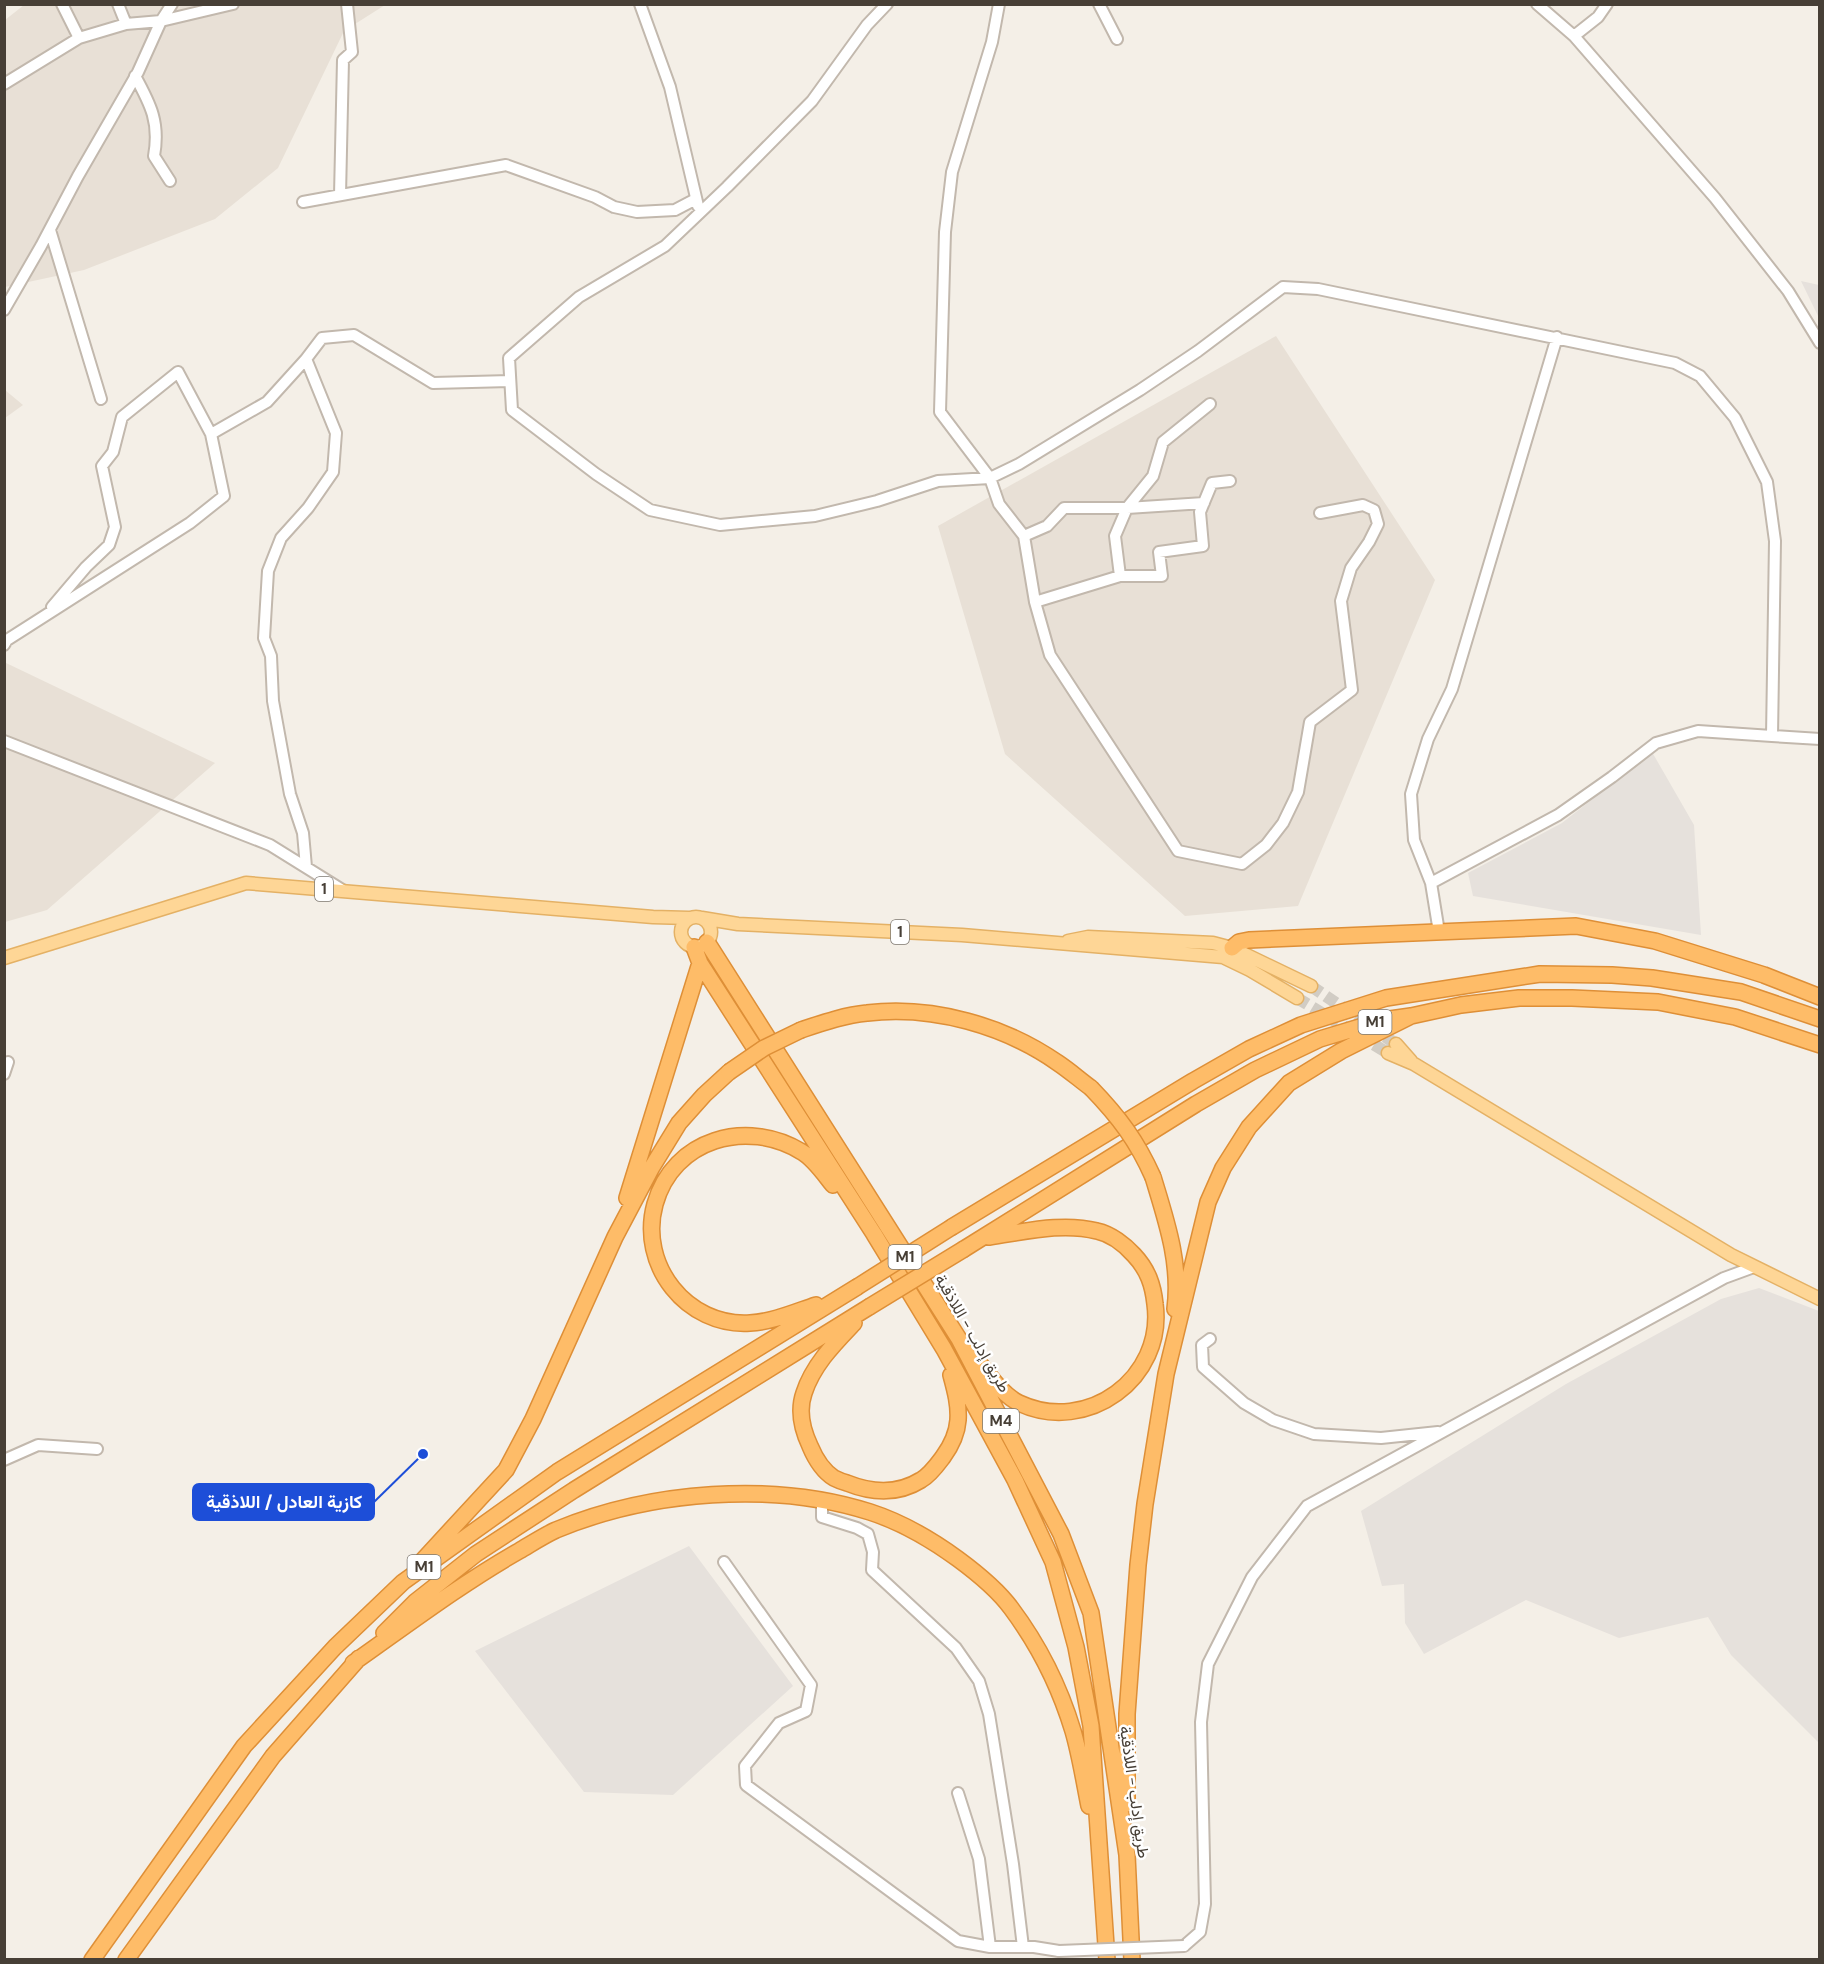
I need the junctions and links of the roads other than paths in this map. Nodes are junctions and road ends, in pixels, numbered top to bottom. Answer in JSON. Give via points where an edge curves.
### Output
{"nodes":[{"id":1,"x":62,"y":4,"type":"edge"},
{"id":2,"x":118,"y":4,"type":"edge"},
{"id":3,"x":172,"y":4,"type":"edge"},
{"id":4,"x":233,"y":4,"type":"edge"},
{"id":5,"x":347,"y":4,"type":"edge"},
{"id":6,"x":640,"y":4,"type":"edge"},
{"id":7,"x":887,"y":4,"type":"edge"},
{"id":8,"x":999,"y":4,"type":"edge"},
{"id":9,"x":1099,"y":4,"type":"edge"},
{"id":10,"x":1537,"y":4,"type":"edge"},
{"id":11,"x":1607,"y":4,"type":"edge"},
{"id":12,"x":161,"y":21,"type":"junction"},
{"id":13,"x":126,"y":24,"type":"junction"},
{"id":14,"x":1574,"y":36,"type":"junction"},
{"id":15,"x":79,"y":38,"type":"junction"},
{"id":16,"x":1117,"y":39,"type":"dead end"},
{"id":17,"x":135,"y":76,"type":"junction"},
{"id":18,"x":4,"y":84,"type":"edge"},
{"id":19,"x":170,"y":181,"type":"dead end"},
{"id":20,"x":340,"y":195,"type":"junction"},
{"id":21,"x":696,"y":199,"type":"junction"},
{"id":22,"x":303,"y":202,"type":"dead end"},
{"id":23,"x":699,"y":213,"type":"junction"},
{"id":24,"x":50,"y":230,"type":"junction"},
{"id":25,"x":4,"y":310,"type":"edge"},
{"id":26,"x":1557,"y":337,"type":"junction"},
{"id":27,"x":1820,"y":343,"type":"edge"},
{"id":28,"x":306,"y":359,"type":"junction"},
{"id":29,"x":510,"y":381,"type":"junction"},
{"id":30,"x":101,"y":399,"type":"dead end"},
{"id":31,"x":1210,"y":404,"type":"dead end"},
{"id":32,"x":211,"y":434,"type":"junction"},
{"id":33,"x":990,"y":478,"type":"junction"},
{"id":34,"x":1230,"y":482,"type":"dead end"},
{"id":35,"x":1204,"y":503,"type":"junction"},
{"id":36,"x":1127,"y":508,"type":"junction"},
{"id":37,"x":1320,"y":513,"type":"dead end"},
{"id":38,"x":1024,"y":536,"type":"junction"},
{"id":39,"x":1120,"y":576,"type":"junction"},
{"id":40,"x":1035,"y":602,"type":"junction"},
{"id":41,"x":44,"y":617,"type":"junction"},
{"id":42,"x":4,"y":645,"type":"edge"},
{"id":43,"x":1772,"y":735,"type":"junction"},
{"id":44,"x":1820,"y":739,"type":"edge"},
{"id":45,"x":4,"y":741,"type":"edge"},
{"id":46,"x":306,"y":867,"type":"junction"},
{"id":47,"x":1431,"y":883,"type":"junction"},
{"id":48,"x":344,"y":891,"type":"junction"},
{"id":49,"x":653,"y":917,"type":"junction"},
{"id":50,"x":689,"y":918,"type":"junction"},
{"id":51,"x":702,"y":918,"type":"junction"},
{"id":52,"x":738,"y":924,"type":"junction"},
{"id":53,"x":1439,"y":932,"type":"junction"},
{"id":54,"x":681,"y":936,"type":"junction"},
{"id":55,"x":704,"y":942,"type":"junction"},
{"id":56,"x":1227,"y":953,"type":"junction"},
{"id":57,"x":4,"y":958,"type":"edge"},
{"id":58,"x":700,"y":963,"type":"junction"},
{"id":59,"x":1311,"y":986,"type":"tunnel mouth"},
{"id":60,"x":1820,"y":997,"type":"edge"},
{"id":61,"x":1297,"y":998,"type":"tunnel mouth"},
{"id":62,"x":1411,"y":1016,"type":"junction"},
{"id":63,"x":1820,"y":1019,"type":"edge"},
{"id":64,"x":1820,"y":1045,"type":"edge"},
{"id":65,"x":1392,"y":1049,"type":"tunnel mouth"},
{"id":66,"x":4,"y":1063,"type":"edge"},
{"id":67,"x":4,"y":1074,"type":"edge"},
{"id":68,"x":874,"y":1234,"type":"junction"},
{"id":69,"x":615,"y":1237,"type":"junction"},
{"id":70,"x":980,"y":1239,"type":"junction"},
{"id":71,"x":1754,"y":1267,"type":"junction"},
{"id":72,"x":857,"y":1287,"type":"junction"},
{"id":73,"x":1820,"y":1299,"type":"edge"},
{"id":74,"x":869,"y":1307,"type":"junction"},
{"id":75,"x":959,"y":1339,"type":"junction"},
{"id":76,"x":1210,"y":1339,"type":"dead end"},
{"id":77,"x":944,"y":1349,"type":"junction"},
{"id":78,"x":1166,"y":1374,"type":"junction"},
{"id":79,"x":1443,"y":1431,"type":"junction"},
{"id":80,"x":97,"y":1449,"type":"dead end"},
{"id":81,"x":4,"y":1460,"type":"edge"},
{"id":82,"x":822,"y":1501,"type":"junction"},
{"id":83,"x":724,"y":1562,"type":"dead end"},
{"id":84,"x":403,"y":1582,"type":"junction"},
{"id":85,"x":353,"y":1664,"type":"junction"},
{"id":86,"x":958,"y":1793,"type":"dead end"},
{"id":87,"x":1127,"y":1855,"type":"junction"},
{"id":88,"x":1101,"y":1862,"type":"junction"},
{"id":89,"x":990,"y":1947,"type":"junction"},
{"id":90,"x":1023,"y":1947,"type":"junction"},
{"id":91,"x":1034,"y":1947,"type":"junction"},
{"id":92,"x":92,"y":1959,"type":"edge"},
{"id":93,"x":126,"y":1959,"type":"edge"},
{"id":94,"x":1035,"y":1959,"type":"edge"},
{"id":95,"x":1107,"y":1959,"type":"edge"},
{"id":96,"x":1132,"y":1959,"type":"edge"}],
"edges":[{"from":1,"to":15,"type":"street"},
{"from":2,"to":13,"type":"street"},
{"from":3,"to":12,"type":"street"},
{"from":4,"to":12,"type":"street"},
{"from":5,"to":20,"type":"street","via":[[352,52],[343,60]]},
{"from":6,"to":21,"type":"street","via":[[670,87]]},
{"from":7,"to":23,"type":"street","via":[[812,101]]},
{"from":8,"to":33,"type":"street","via":[[992,42],[952,172],[945,232],[940,412]]},
{"from":9,"to":16,"type":"street"},
{"from":10,"to":14,"type":"street"},
{"from":11,"to":14,"type":"street","via":[[1598,17]]},
{"from":12,"to":13,"type":"street"},
{"from":12,"to":17,"type":"street"},
{"from":13,"to":15,"type":"street"},
{"from":14,"to":27,"type":"street","via":[[1715,198],[1788,291]]},
{"from":15,"to":18,"type":"street"},
{"from":17,"to":19,"type":"street","via":[[151,106],[157,140],[154,156]]},
{"from":17,"to":24,"type":"street"},
{"from":20,"to":21,"type":"street","via":[[506,165],[614,207],[637,212],[675,210]]},
{"from":20,"to":22,"type":"street"},
{"from":21,"to":23,"type":"street"},
{"from":23,"to":29,"type":"street","via":[[665,246],[579,297],[509,358]]},
{"from":24,"to":25,"type":"street"},
{"from":24,"to":30,"type":"street"},
{"from":26,"to":33,"type":"street","via":[[1318,289],[1283,287],[1140,390]]},
{"from":26,"to":43,"type":"street","via":[[1675,363],[1700,376],[1735,418],[1767,482],[1775,541]]},
{"from":26,"to":47,"type":"street","via":[[1452,689],[1428,739],[1411,794],[1414,840]]},
{"from":28,"to":29,"type":"street","via":[[322,338],[354,335],[433,383]]},
{"from":28,"to":32,"type":"street","via":[[267,402]]},
{"from":28,"to":46,"type":"street","via":[[336,433],[333,472],[281,538],[268,571],[264,638],[271,656],[273,701],[290,794],[303,833]]},
{"from":29,"to":33,"type":"street","via":[[512,410],[596,474],[650,510],[720,525],[815,516],[938,481]]},
{"from":31,"to":36,"type":"street","via":[[1163,442],[1153,476]]},
{"from":32,"to":41,"type":"street","via":[[224,496],[190,523]]},
{"from":32,"to":41,"type":"street","via":[[178,372],[122,417],[113,452],[102,466],[115,527],[109,546]]},
{"from":33,"to":38,"type":"street","via":[[999,504]]},
{"from":34,"to":35,"type":"street","via":[[1212,483]]},
{"from":35,"to":36,"type":"street"},
{"from":35,"to":39,"type":"street","via":[[1200,512],[1203,546],[1159,552],[1162,576]]},
{"from":36,"to":38,"type":"street","via":[[1064,508],[1047,526]]},
{"from":36,"to":39,"type":"street","via":[[1115,536]]},
{"from":37,"to":40,"type":"street","via":[[1363,505],[1374,510],[1378,524],[1351,568],[1341,601],[1352,690],[1310,722],[1298,792],[1283,824],[1266,845],[1242,864],[1178,851],[1050,655]]},
{"from":38,"to":40,"type":"street"},
{"from":39,"to":40,"type":"street"},
{"from":41,"to":42,"type":"street"},
{"from":43,"to":44,"type":"street"},
{"from":43,"to":47,"type":"street","via":[[1698,731],[1656,743],[1558,815]]},
{"from":45,"to":46,"type":"street","via":[[270,845]]},
{"from":46,"to":48,"type":"street"},
{"from":47,"to":53,"type":"street"},
{"from":48,"to":49,"type":"main road","number":"1"},
{"from":48,"to":57,"type":"main road","number":"1","via":[[246,883]]},
{"from":49,"to":50,"type":"main road","number":"1"},
{"from":49,"to":54,"type":"main road","number":"1"},
{"from":50,"to":51,"type":"main road"},
{"from":50,"to":54,"type":"main road","via":[[681,928]]},
{"from":51,"to":52,"type":"main road","number":"1"},
{"from":51,"to":55,"type":"main road","via":[[710,925]]},
{"from":52,"to":55,"type":"main road","number":"1"},
{"from":52,"to":56,"type":"main road","number":"1","via":[[1061,943],[1088,937],[1213,943]]},
{"from":53,"to":56,"type":"highway","via":[[1249,940],[1239,942]]},
{"from":53,"to":60,"type":"highway","via":[[1576,926],[1655,941]]},
{"from":54,"to":55,"type":"main road","via":[[686,944]]},
{"from":55,"to":58,"type":"highway","name":"طريق إدلب - اللاذقية","number":"M4"},
{"from":55,"to":75,"type":"highway","name":"طريق إدلب - اللاذقية","number":"M4"},
{"from":56,"to":59,"type":"main road"},
{"from":56,"to":61,"type":"main road"},
{"from":58,"to":68,"type":"highway","name":"طريق إدلب - اللاذقية","number":"M4"},
{"from":58,"to":69,"type":"highway"},
{"from":62,"to":64,"type":"highway","number":"M1","via":[[1520,998],[1658,1002],[1735,1017]]},
{"from":62,"to":70,"type":"highway","number":"M1","via":[[1320,1039],[1256,1070]]},
{"from":62,"to":78,"type":"highway","via":[[1341,1050],[1289,1083],[1249,1127],[1223,1168],[1208,1202]]},
{"from":63,"to":72,"type":"highway","number":"M1","bridge":true,"via":[[1741,992],[1612,975],[1540,974],[1386,998],[1301,1025],[1250,1049]]},
{"from":65,"to":71,"type":"main road"},
{"from":66,"to":67,"type":"street","via":[[8,1062]]},
{"from":68,"to":72,"type":"highway","via":[[804,1153],[776,1138],[744,1134],[712,1141],[685,1157],[666,1179],[655,1204],[651,1233],[657,1260],[669,1286],[691,1307],[718,1321],[750,1323],[783,1316]]},
{"from":68,"to":77,"type":"highway","name":"طريق إدلب - اللاذقية","number":"M4"},
{"from":69,"to":78,"type":"highway","bridge":true,"via":[[679,1122],[729,1072],[764,1048],[801,1030],[867,1013],[912,1012],[950,1017],[989,1027],[1057,1062],[1116,1113],[1143,1154],[1170,1233],[1176,1269],[1176,1302]]},
{"from":69,"to":84,"type":"highway","via":[[506,1470]]},
{"from":70,"to":74,"type":"highway","number":"M1","bridge":true},
{"from":70,"to":75,"type":"highway","via":[[1072,1227],[1099,1231],[1125,1245],[1142,1264],[1153,1286],[1154,1339],[1146,1361],[1113,1397],[1089,1408],[1066,1412],[1018,1403]]},
{"from":71,"to":73,"type":"main road"},
{"from":71,"to":79,"type":"street","via":[[1724,1278]]},
{"from":72,"to":84,"type":"highway","number":"M1","via":[[557,1472]]},
{"from":74,"to":77,"type":"highway","via":[[813,1370],[803,1394],[801,1419],[806,1437],[817,1461],[834,1478],[881,1492],[922,1480],[935,1468],[952,1444],[958,1421],[957,1395]]},
{"from":74,"to":85,"type":"highway","number":"M1","via":[[476,1554],[415,1602]]},
{"from":75,"to":87,"type":"highway","name":"طريق إدلب - اللاذقية","number":"M4","via":[[1061,1534],[1090,1613]]},
{"from":76,"to":79,"type":"street","via":[[1202,1345],[1203,1367],[1244,1403],[1273,1420],[1314,1434],[1381,1438]]},
{"from":77,"to":88,"type":"highway","name":"طريق إدلب - اللاذقية","number":"M4","via":[[1015,1480],[1053,1562],[1076,1647],[1090,1726]]},
{"from":78,"to":87,"type":"highway","via":[[1138,1565],[1126,1714]]},
{"from":79,"to":91,"type":"street","bridge":true,"via":[[1307,1506],[1252,1577],[1208,1664],[1201,1722],[1205,1904],[1200,1932],[1184,1946],[1059,1951]]},
{"from":80,"to":81,"type":"street","via":[[38,1445]]},
{"from":82,"to":85,"type":"highway","via":[[748,1493],[702,1495],[610,1512],[555,1531],[488,1568]]},
{"from":82,"to":88,"type":"highway","via":[[871,1512],[908,1528],[978,1574],[1010,1606],[1053,1678],[1073,1731]]},
{"from":82,"to":90,"type":"street","via":[[822,1517],[868,1534],[872,1570],[956,1648],[978,1681],[989,1714]]},
{"from":83,"to":89,"type":"street","via":[[812,1685],[806,1711],[779,1723],[746,1766],[746,1785],[958,1941]]},
{"from":84,"to":92,"type":"highway","number":"M1","via":[[335,1647],[244,1746]]},
{"from":85,"to":93,"type":"highway","number":"M1","via":[[273,1756]]},
{"from":86,"to":89,"type":"street","via":[[978,1859]]},
{"from":87,"to":96,"type":"highway","name":"طريق إدلب - اللاذقية","number":"M4"},
{"from":88,"to":95,"type":"highway","name":"طريق إدلب - اللاذقية","number":"M4"},
{"from":89,"to":90,"type":"street"},
{"from":90,"to":91,"type":"street"},
{"from":91,"to":94,"type":"street"}]}
